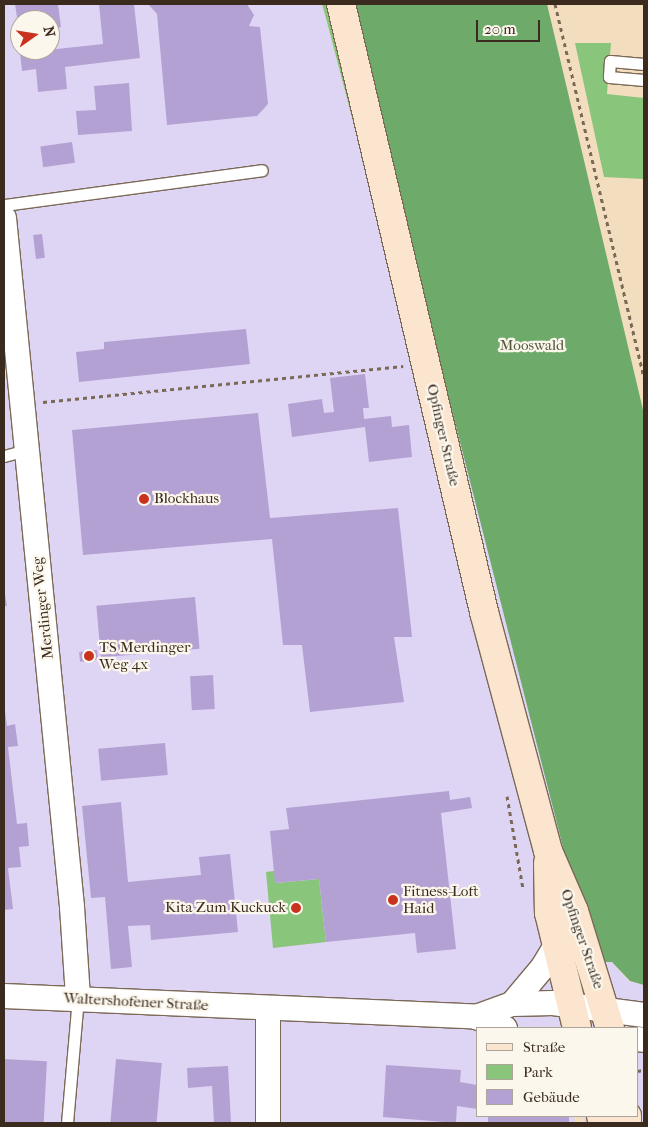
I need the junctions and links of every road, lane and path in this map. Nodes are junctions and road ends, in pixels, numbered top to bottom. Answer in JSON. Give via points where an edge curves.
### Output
{"nodes":[{"id":1,"x":555,"y":4,"type":"edge"},
{"id":2,"x":344,"y":8,"type":"edge"},
{"id":3,"x":644,"y":64,"type":"edge"},
{"id":4,"x":644,"y":80,"type":"edge"},
{"id":5,"x":262,"y":170,"type":"dead end"},
{"id":6,"x":4,"y":205,"type":"edge"},
{"id":7,"x":4,"y":218,"type":"edge"},
{"id":8,"x":413,"y":365,"type":"dead end"},
{"id":9,"x":644,"y":378,"type":"edge"},
{"id":10,"x":21,"y":405,"type":"junction"},
{"id":11,"x":27,"y":450,"type":"junction"},
{"id":12,"x":4,"y":456,"type":"edge"},
{"id":13,"x":548,"y":851,"type":"junction"},
{"id":14,"x":549,"y":956,"type":"junction"},
{"id":15,"x":4,"y":996,"type":"edge"},
{"id":16,"x":78,"y":998,"type":"junction"},
{"id":17,"x":512,"y":1004,"type":"junction"},
{"id":18,"x":268,"y":1009,"type":"junction"},
{"id":19,"x":644,"y":1015,"type":"edge"},
{"id":20,"x":574,"y":1016,"type":"edge"},
{"id":21,"x":476,"y":1017,"type":"junction"},
{"id":22,"x":608,"y":1018,"type":"edge"},
{"id":23,"x":502,"y":1027,"type":"edge"},
{"id":24,"x":67,"y":1123,"type":"edge"},
{"id":25,"x":268,"y":1123,"type":"edge"}],
"edges":[{"from":1,"to":9,"type":"path"},
{"from":2,"to":13,"type":"main road","name":"Opfinger Straße","via":[[484,612]]},
{"from":3,"to":4,"type":"lane","via":[[610,61],[609,77]]},
{"from":5,"to":6,"type":"lane"},
{"from":7,"to":10,"type":"street","name":"Merdinger Weg"},
{"from":8,"to":10,"type":"path"},
{"from":10,"to":11,"type":"street","name":"Merdinger Weg"},
{"from":11,"to":12,"type":"lane"},
{"from":11,"to":16,"type":"street","name":"Merdinger Weg"},
{"from":13,"to":14,"type":"main road","name":"Opfinger Straße"},
{"from":13,"to":22,"type":"main road","name":"Opfinger Straße","via":[[574,911]]},
{"from":14,"to":17,"type":"street"},
{"from":14,"to":20,"type":"main road","name":"Opfinger Straße"},
{"from":15,"to":16,"type":"street","name":"Waltershofener Straße"},
{"from":16,"to":18,"type":"street","name":"Waltershofener Straße"},
{"from":16,"to":24,"type":"lane"},
{"from":17,"to":20,"type":"street","name":"Waltershofener Straße"},
{"from":17,"to":21,"type":"street","name":"Waltershofener Straße"},
{"from":18,"to":21,"type":"street","name":"Waltershofener Straße"},
{"from":18,"to":25,"type":"street"},
{"from":19,"to":22,"type":"street","name":"Waltershofener Straße"},
{"from":20,"to":22,"type":"street","name":"Waltershofener Straße"},
{"from":21,"to":23,"type":"street","name":"Waltershofener Straße"}]}
